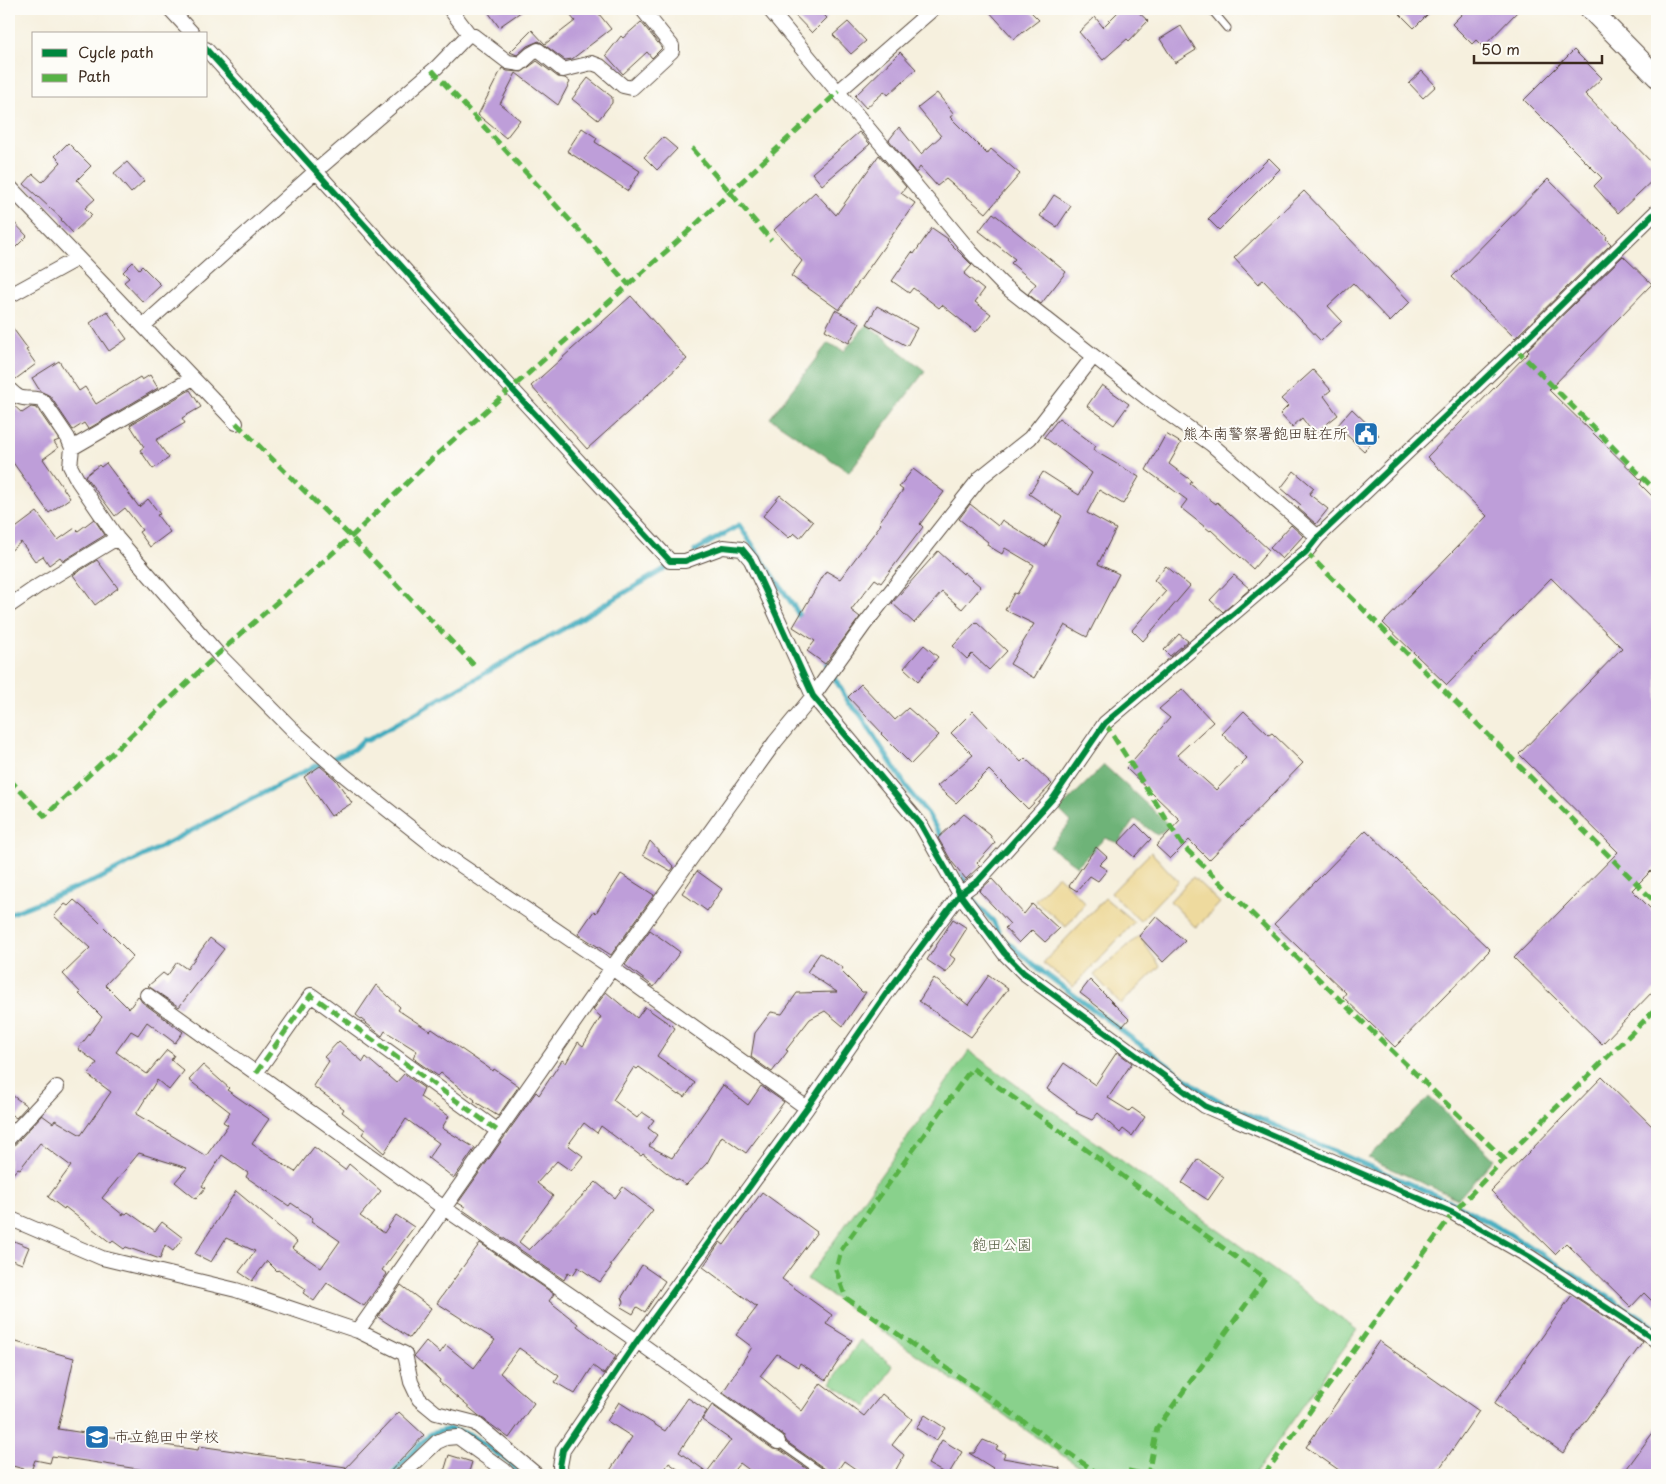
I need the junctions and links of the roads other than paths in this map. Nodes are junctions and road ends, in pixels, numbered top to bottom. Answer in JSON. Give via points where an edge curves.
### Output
{"nodes":[{"id":1,"x":170,"y":9,"type":"edge"},
{"id":2,"x":450,"y":9,"type":"edge"},
{"id":3,"x":642,"y":9,"type":"edge"},
{"id":4,"x":770,"y":9,"type":"edge"},
{"id":5,"x":933,"y":9,"type":"edge"},
{"id":6,"x":1211,"y":9,"type":"edge"},
{"id":7,"x":1590,"y":9,"type":"edge"},
{"id":8,"x":1227,"y":28,"type":"dead end"},
{"id":9,"x":191,"y":32,"type":"edge"},
{"id":10,"x":469,"y":34,"type":"junction"},
{"id":11,"x":208,"y":51,"type":"edge"},
{"id":12,"x":1657,"y":77,"type":"edge"},
{"id":13,"x":839,"y":91,"type":"junction"},
{"id":14,"x":316,"y":171,"type":"junction"},
{"id":15,"x":9,"y":186,"type":"edge"},
{"id":16,"x":1657,"y":210,"type":"edge"},
{"id":17,"x":78,"y":258,"type":"junction"},
{"id":18,"x":9,"y":296,"type":"edge"},
{"id":19,"x":143,"y":326,"type":"junction"},
{"id":20,"x":1093,"y":357,"type":"junction"},
{"id":21,"x":193,"y":378,"type":"junction"},
{"id":22,"x":9,"y":389,"type":"edge"},
{"id":23,"x":236,"y":423,"type":"dead end"},
{"id":24,"x":72,"y":448,"type":"junction"},
{"id":25,"x":1318,"y":537,"type":"junction"},
{"id":26,"x":117,"y":538,"type":"junction"},
{"id":27,"x":9,"y":606,"type":"edge"},
{"id":28,"x":813,"y":696,"type":"junction"},
{"id":29,"x":960,"y":894,"type":"junction"},
{"id":30,"x":612,"y":968,"type":"junction"},
{"id":31,"x":146,"y":995,"type":"dead end"},
{"id":32,"x":256,"y":1073,"type":"junction"},
{"id":33,"x":57,"y":1087,"type":"dead end"},
{"id":34,"x":807,"y":1108,"type":"junction"},
{"id":35,"x":498,"y":1131,"type":"junction"},
{"id":36,"x":9,"y":1138,"type":"edge"},
{"id":37,"x":444,"y":1208,"type":"junction"},
{"id":38,"x":9,"y":1218,"type":"edge"},
{"id":39,"x":358,"y":1331,"type":"junction"},
{"id":40,"x":637,"y":1341,"type":"junction"},
{"id":41,"x":1657,"y":1341,"type":"edge"},
{"id":42,"x":778,"y":1442,"type":"joint"},
{"id":43,"x":402,"y":1475,"type":"edge"},
{"id":44,"x":509,"y":1475,"type":"edge"},
{"id":45,"x":537,"y":1475,"type":"edge"},
{"id":46,"x":561,"y":1475,"type":"edge"},
{"id":47,"x":825,"y":1475,"type":"edge"}],
"edges":[{"from":1,"to":9,"type":"street"},
{"from":2,"to":10,"type":"street"},
{"from":3,"to":10,"type":"street","via":[[672,46],[672,51],[632,88],[623,86],[592,63],[563,70],[538,50],[520,64],[508,62]]},
{"from":4,"to":13,"type":"street"},
{"from":5,"to":13,"type":"street"},
{"from":6,"to":8,"type":"lane"},
{"from":7,"to":12,"type":"main road"},
{"from":10,"to":14,"type":"street","via":[[437,67]]},
{"from":11,"to":14,"type":"street"},
{"from":13,"to":20,"type":"street","via":[[971,252],[1002,284]]},
{"from":14,"to":19,"type":"street"},
{"from":14,"to":28,"type":"street","via":[[670,560],[685,562],[724,547],[742,549],[751,560]]},
{"from":15,"to":17,"type":"street"},
{"from":16,"to":25,"type":"street"},
{"from":17,"to":18,"type":"street"},
{"from":17,"to":19,"type":"street"},
{"from":19,"to":21,"type":"street"},
{"from":20,"to":25,"type":"street","via":[[1211,444]]},
{"from":20,"to":28,"type":"street","via":[[1030,438],[980,478],[864,625]]},
{"from":21,"to":23,"type":"street"},
{"from":21,"to":24,"type":"street"},
{"from":22,"to":24,"type":"street","via":[[18,397],[43,401]]},
{"from":24,"to":26,"type":"street","via":[[70,466]]},
{"from":25,"to":29,"type":"street","via":[[1306,552],[1105,722],[1054,797],[978,880]]},
{"from":26,"to":27,"type":"street"},
{"from":26,"to":30,"type":"street","via":[[218,654],[298,735],[345,776],[440,851]]},
{"from":28,"to":29,"type":"street","via":[[921,825]]},
{"from":28,"to":30,"type":"street","via":[[774,742]]},
{"from":29,"to":34,"type":"street"},
{"from":29,"to":41,"type":"street","via":[[1024,973],[1205,1106],[1453,1213],[1530,1257]]},
{"from":30,"to":34,"type":"street"},
{"from":30,"to":35,"type":"street"},
{"from":31,"to":32,"type":"street"},
{"from":32,"to":35,"type":"street","via":[[311,995]]},
{"from":32,"to":37,"type":"street"},
{"from":33,"to":36,"type":"street"},
{"from":34,"to":40,"type":"street"},
{"from":35,"to":37,"type":"street"},
{"from":37,"to":39,"type":"street"},
{"from":37,"to":40,"type":"street"},
{"from":38,"to":39,"type":"street","via":[[102,1258],[236,1290]]},
{"from":39,"to":45,"type":"street","via":[[405,1354],[411,1382],[420,1399],[436,1413],[475,1423]]},
{"from":40,"to":42,"type":"street"},
{"from":40,"to":46,"type":"street","via":[[563,1450]]},
{"from":42,"to":47,"type":"lane"},
{"from":43,"to":44,"type":"street","via":[[437,1442],[458,1436]]}]}
